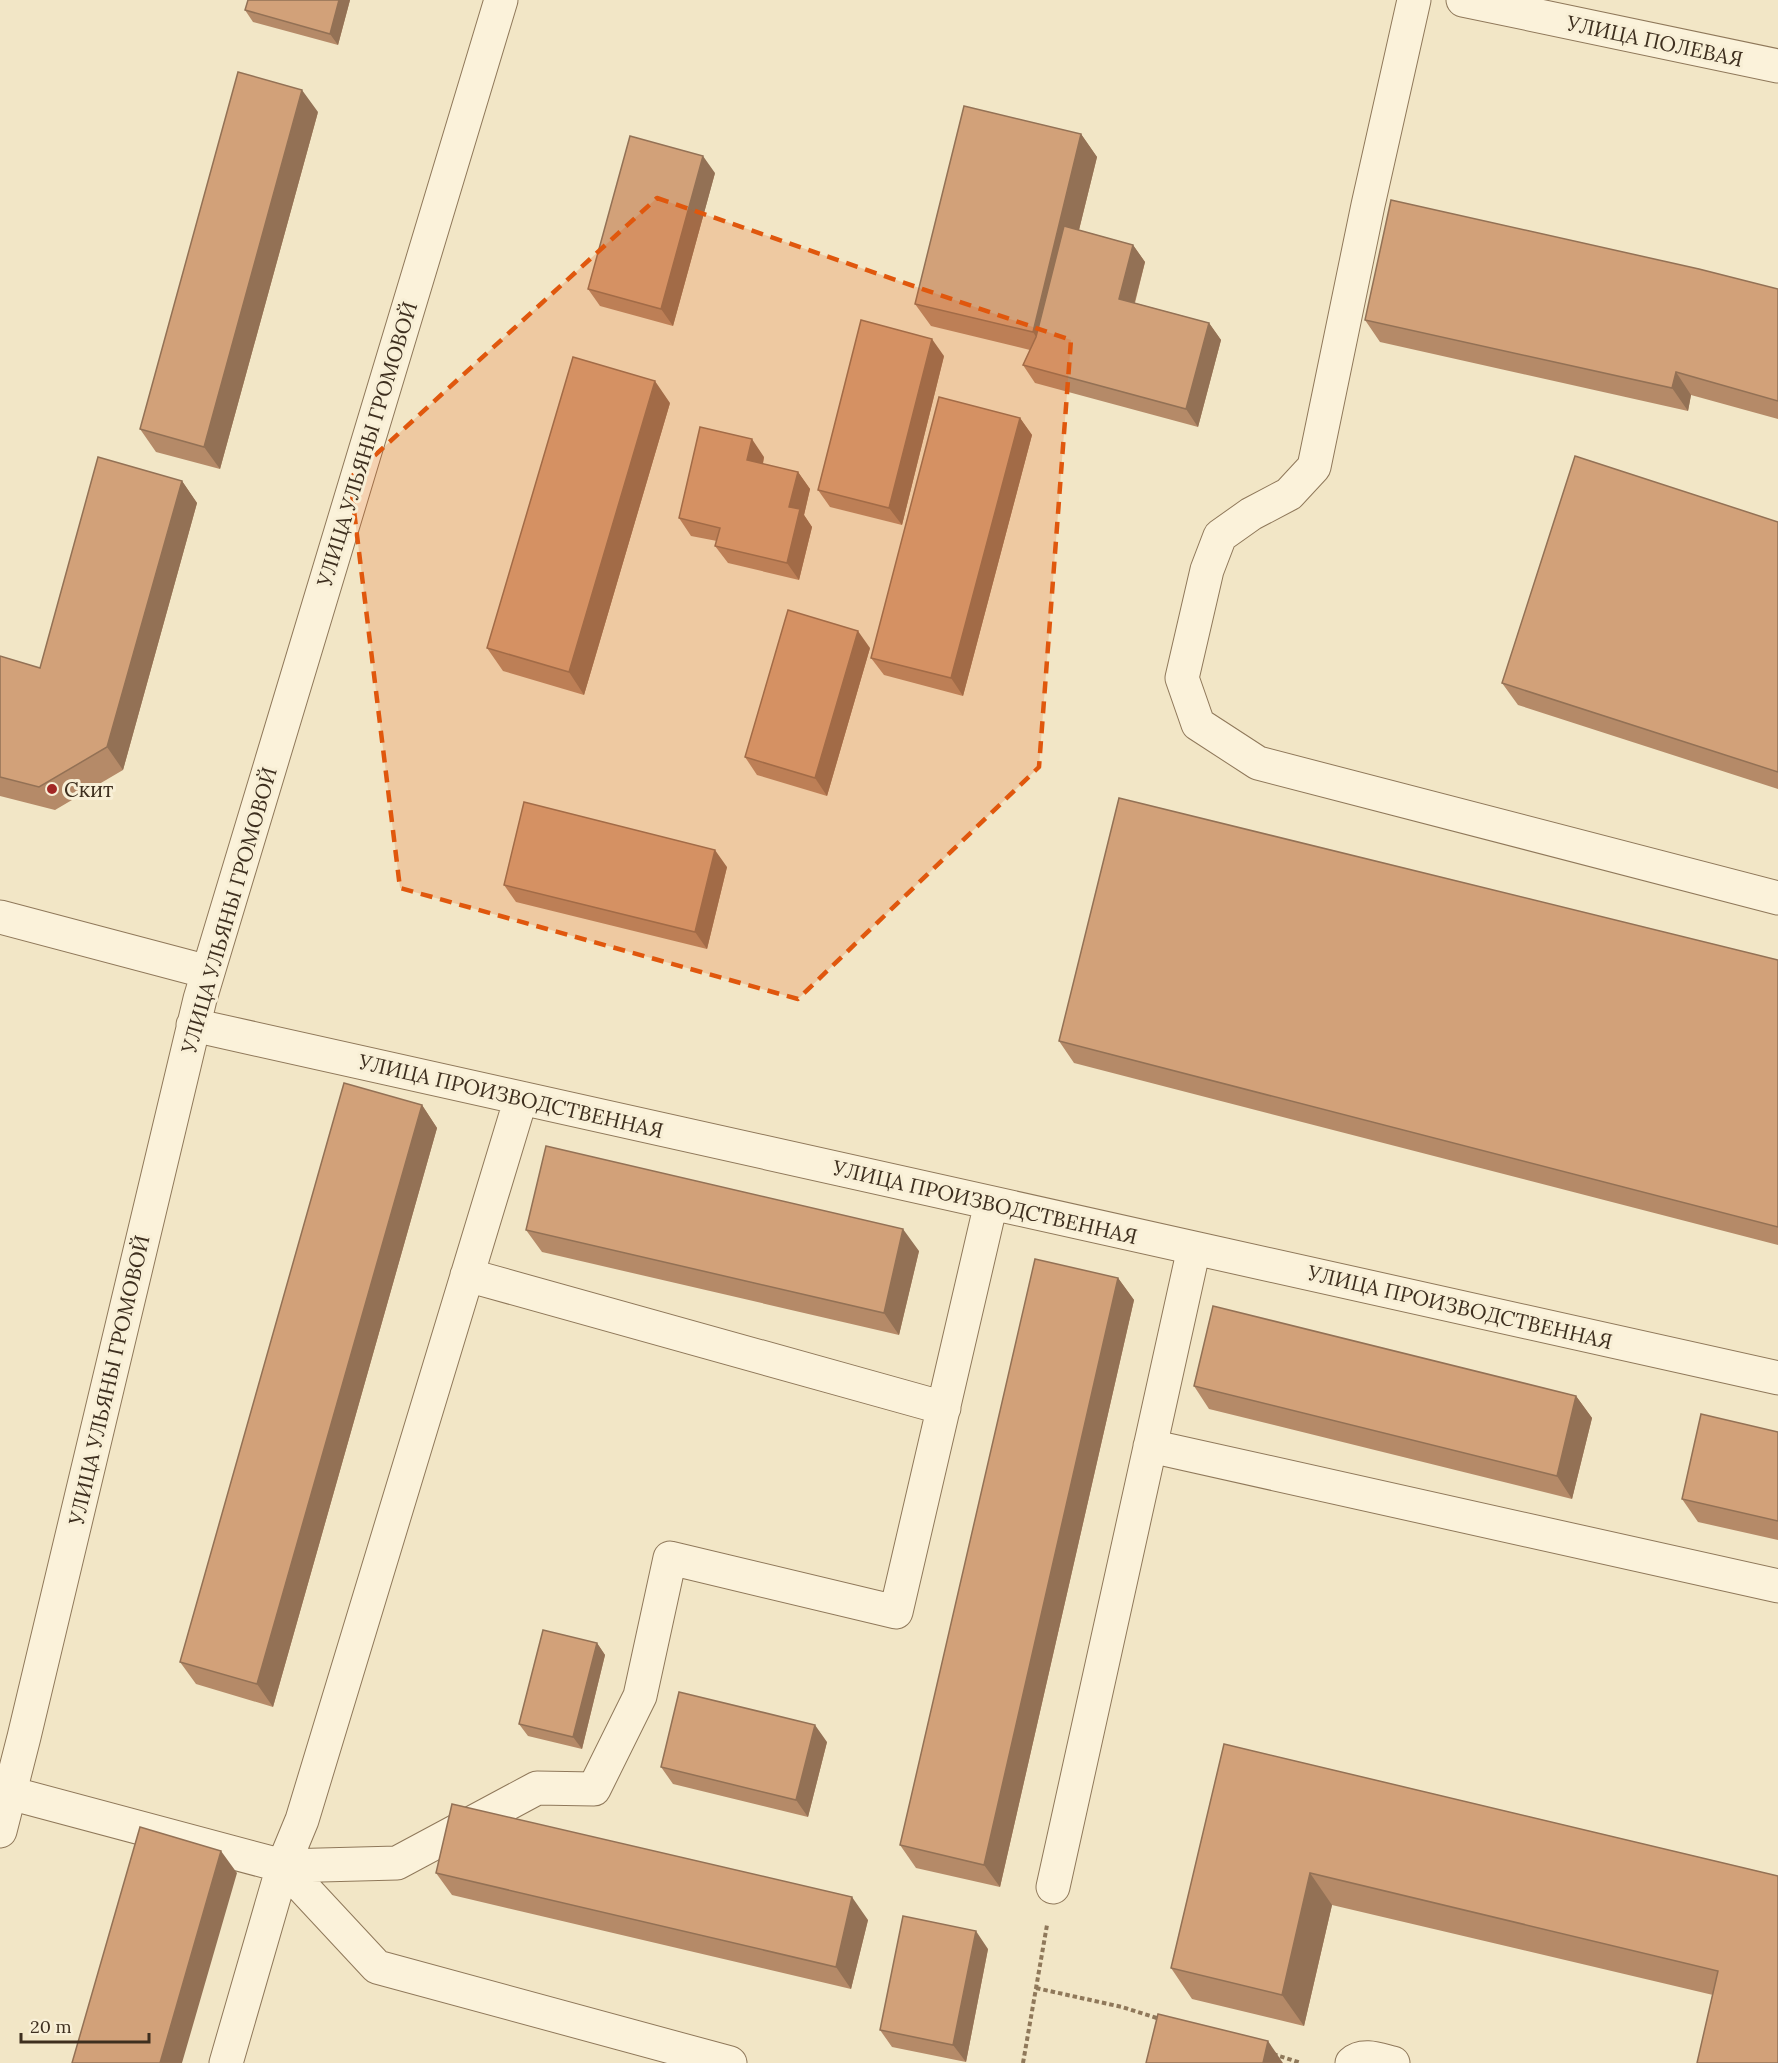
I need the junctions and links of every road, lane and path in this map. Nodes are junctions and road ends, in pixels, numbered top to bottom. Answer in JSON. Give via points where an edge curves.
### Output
{"nodes":[{"id":1,"x":501,"y":0,"type":"edge"},
{"id":2,"x":1414,"y":0,"type":"edge"},
{"id":3,"x":1462,"y":0,"type":"edge"},
{"id":4,"x":1778,"y":66,"type":"edge"},
{"id":5,"x":1778,"y":898,"type":"edge"},
{"id":6,"x":0,"y":917,"type":"edge"},
{"id":7,"x":208,"y":972,"type":"junction"},
{"id":8,"x":193,"y":1025,"type":"junction"},
{"id":9,"x":521,"y":1098,"type":"junction"},
{"id":10,"x":991,"y":1203,"type":"junction"},
{"id":11,"x":1194,"y":1248,"type":"junction"},
{"id":12,"x":467,"y":1275,"type":"junction"},
{"id":13,"x":1778,"y":1378,"type":"edge"},
{"id":14,"x":944,"y":1408,"type":"junction"},
{"id":15,"x":1150,"y":1446,"type":"junction"},
{"id":16,"x":1778,"y":1586,"type":"edge"},
{"id":17,"x":12,"y":1734,"type":"edge"},
{"id":18,"x":10,"y":1793,"type":"junction"},
{"id":19,"x":0,"y":1831,"type":"edge"},
{"id":20,"x":283,"y":1866,"type":"junction"},
{"id":21,"x":1053,"y":1887,"type":"joint"},
{"id":22,"x":1035,"y":1988,"type":"junction"},
{"id":23,"x":1167,"y":2021,"type":"edge"},
{"id":24,"x":1268,"y":2052,"type":"edge"},
{"id":25,"x":226,"y":2063,"type":"edge"},
{"id":26,"x":730,"y":2063,"type":"edge"},
{"id":27,"x":1023,"y":2063,"type":"edge"},
{"id":28,"x":1301,"y":2063,"type":"edge"},
{"id":29,"x":1352,"y":2063,"type":"edge"},
{"id":30,"x":1393,"y":2063,"type":"edge"}],
"edges":[{"from":1,"to":7,"type":"street","name":"УЛИЦА УЛЬЯНЫ ГРОМОВОЙ"},
{"from":2,"to":5,"type":"street","via":[[1314,467],[1289,494],[1220,536],[1182,678],[1198,724],[1258,763]]},
{"from":3,"to":4,"type":"street","name":"УЛИЦА ПОЛЕВАЯ"},
{"from":6,"to":7,"type":"street"},
{"from":7,"to":8,"type":"street","name":"УЛИЦА УЛЬЯНЫ ГРОМОВОЙ"},
{"from":8,"to":9,"type":"street","name":"УЛИЦА ПРОИЗВОДСТВЕННАЯ"},
{"from":8,"to":17,"type":"street","name":"УЛИЦА УЛЬЯНЫ ГРОМОВОЙ"},
{"from":9,"to":10,"type":"street","name":"УЛИЦА ПРОИЗВОДСТВЕННАЯ"},
{"from":9,"to":12,"type":"street"},
{"from":10,"to":11,"type":"street","name":"УЛИЦА ПРОИЗВОДСТВЕННАЯ"},
{"from":10,"to":14,"type":"street"},
{"from":11,"to":13,"type":"street","name":"УЛИЦА ПРОИЗВОДСТВЕННАЯ"},
{"from":11,"to":15,"type":"street"},
{"from":12,"to":14,"type":"street"},
{"from":12,"to":20,"type":"street","via":[[302,1820]]},
{"from":14,"to":20,"type":"street","via":[[896,1612],[670,1558],[640,1696],[594,1789],[537,1788],[397,1863]]},
{"from":15,"to":16,"type":"street"},
{"from":15,"to":21,"type":"street"},
{"from":17,"to":18,"type":"street","name":"УЛИЦА УЛЬЯНЫ ГРОМОВОЙ"},
{"from":18,"to":19,"type":"street","name":"УЛИЦА УЛЬЯНЫ ГРОМОВОЙ"},
{"from":18,"to":20,"type":"street"},
{"from":20,"to":25,"type":"street"},
{"from":20,"to":26,"type":"street","via":[[377,1967]]},
{"from":21,"to":22,"type":"path"},
{"from":22,"to":23,"type":"path"},
{"from":22,"to":27,"type":"path"},
{"from":24,"to":28,"type":"path"},
{"from":29,"to":30,"type":"street","via":[[1376,2058]]}]}
